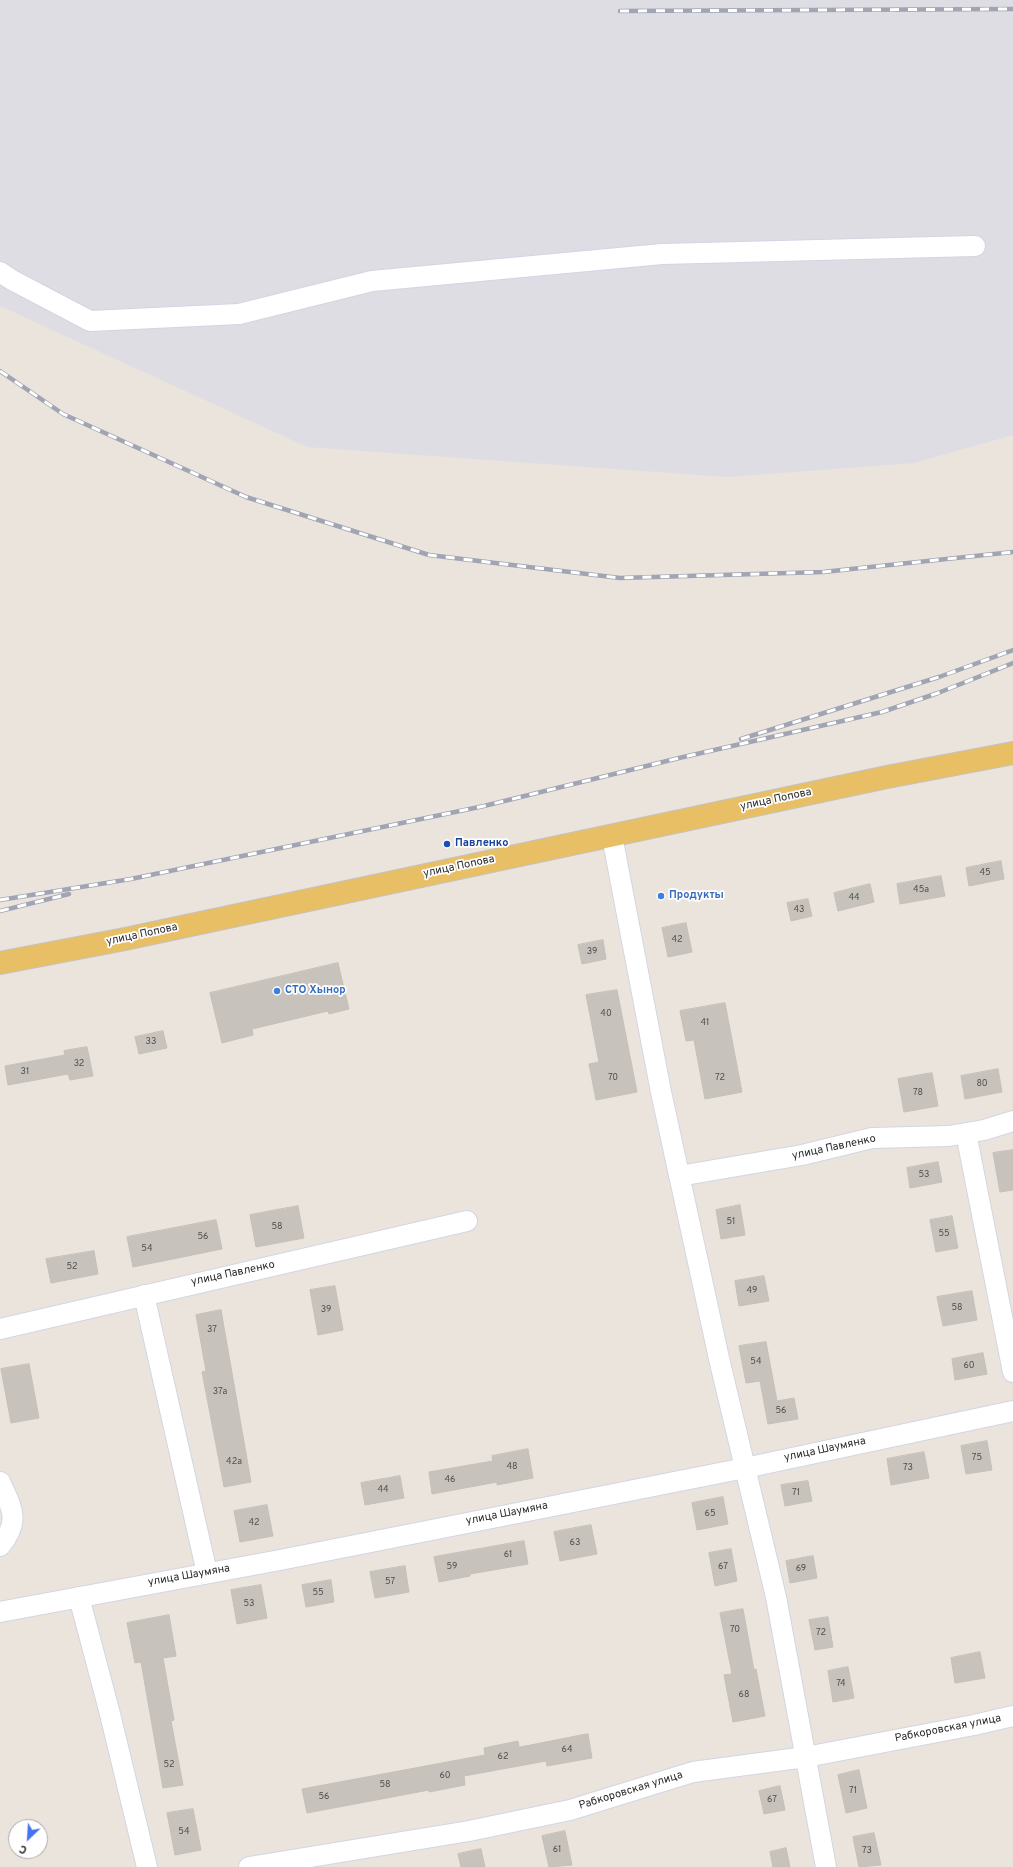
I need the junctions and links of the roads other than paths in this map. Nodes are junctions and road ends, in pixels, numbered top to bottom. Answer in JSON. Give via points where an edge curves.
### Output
{"nodes":[{"id":1,"x":975,"y":246,"type":"dead end"},
{"id":2,"x":0,"y":272,"type":"edge"},
{"id":3,"x":1013,"y":753,"type":"edge"},
{"id":4,"x":612,"y":836,"type":"junction"},
{"id":5,"x":0,"y":964,"type":"edge"},
{"id":6,"x":1013,"y":1121,"type":"edge"},
{"id":7,"x":966,"y":1133,"type":"junction"},
{"id":8,"x":679,"y":1176,"type":"junction"},
{"id":9,"x":467,"y":1221,"type":"dead end"},
{"id":10,"x":144,"y":1294,"type":"junction"},
{"id":11,"x":0,"y":1329,"type":"edge"},
{"id":12,"x":1013,"y":1372,"type":"edge"},
{"id":13,"x":1013,"y":1411,"type":"edge"},
{"id":14,"x":745,"y":1468,"type":"junction"},
{"id":15,"x":0,"y":1482,"type":"edge"},
{"id":16,"x":0,"y":1546,"type":"edge"},
{"id":17,"x":207,"y":1573,"type":"junction"},
{"id":18,"x":79,"y":1597,"type":"junction"},
{"id":19,"x":0,"y":1612,"type":"edge"},
{"id":20,"x":1013,"y":1716,"type":"edge"},
{"id":21,"x":806,"y":1757,"type":"junction"},
{"id":22,"x":147,"y":1867,"type":"edge"},
{"id":23,"x":249,"y":1867,"type":"edge"},
{"id":24,"x":826,"y":1867,"type":"edge"}],
"edges":[{"from":1,"to":2,"type":"street","via":[[662,254],[372,281],[239,314],[90,321]]},
{"from":3,"to":4,"type":"main road","name":"улица Попова","via":[[887,777]]},
{"from":4,"to":5,"type":"main road","name":"улица Попова"},
{"from":4,"to":8,"type":"street"},
{"from":6,"to":7,"type":"street","name":"улица Павленко"},
{"from":7,"to":8,"type":"street","name":"улица Павленко","via":[[948,1136],[872,1138],[802,1155]]},
{"from":7,"to":12,"type":"street"},
{"from":8,"to":14,"type":"street"},
{"from":9,"to":10,"type":"street","name":"улица Павленко"},
{"from":10,"to":11,"type":"street","name":"улица Павленко"},
{"from":10,"to":17,"type":"street"},
{"from":13,"to":14,"type":"street","name":"улица Шаумяна"},
{"from":14,"to":17,"type":"street","name":"улица Шаумяна"},
{"from":14,"to":21,"type":"street","via":[[776,1597]]},
{"from":15,"to":16,"type":"street","via":[[13,1509],[12,1526]]},
{"from":17,"to":18,"type":"street","name":"улица Шаумяна"},
{"from":18,"to":19,"type":"street","name":"улица Шаумяна"},
{"from":18,"to":22,"type":"street"},
{"from":20,"to":21,"type":"street","name":"Рабкоровская улица"},
{"from":21,"to":23,"type":"street","name":"Рабкоровская улица","via":[[693,1772],[570,1810],[469,1831]]},
{"from":21,"to":24,"type":"street"}]}
